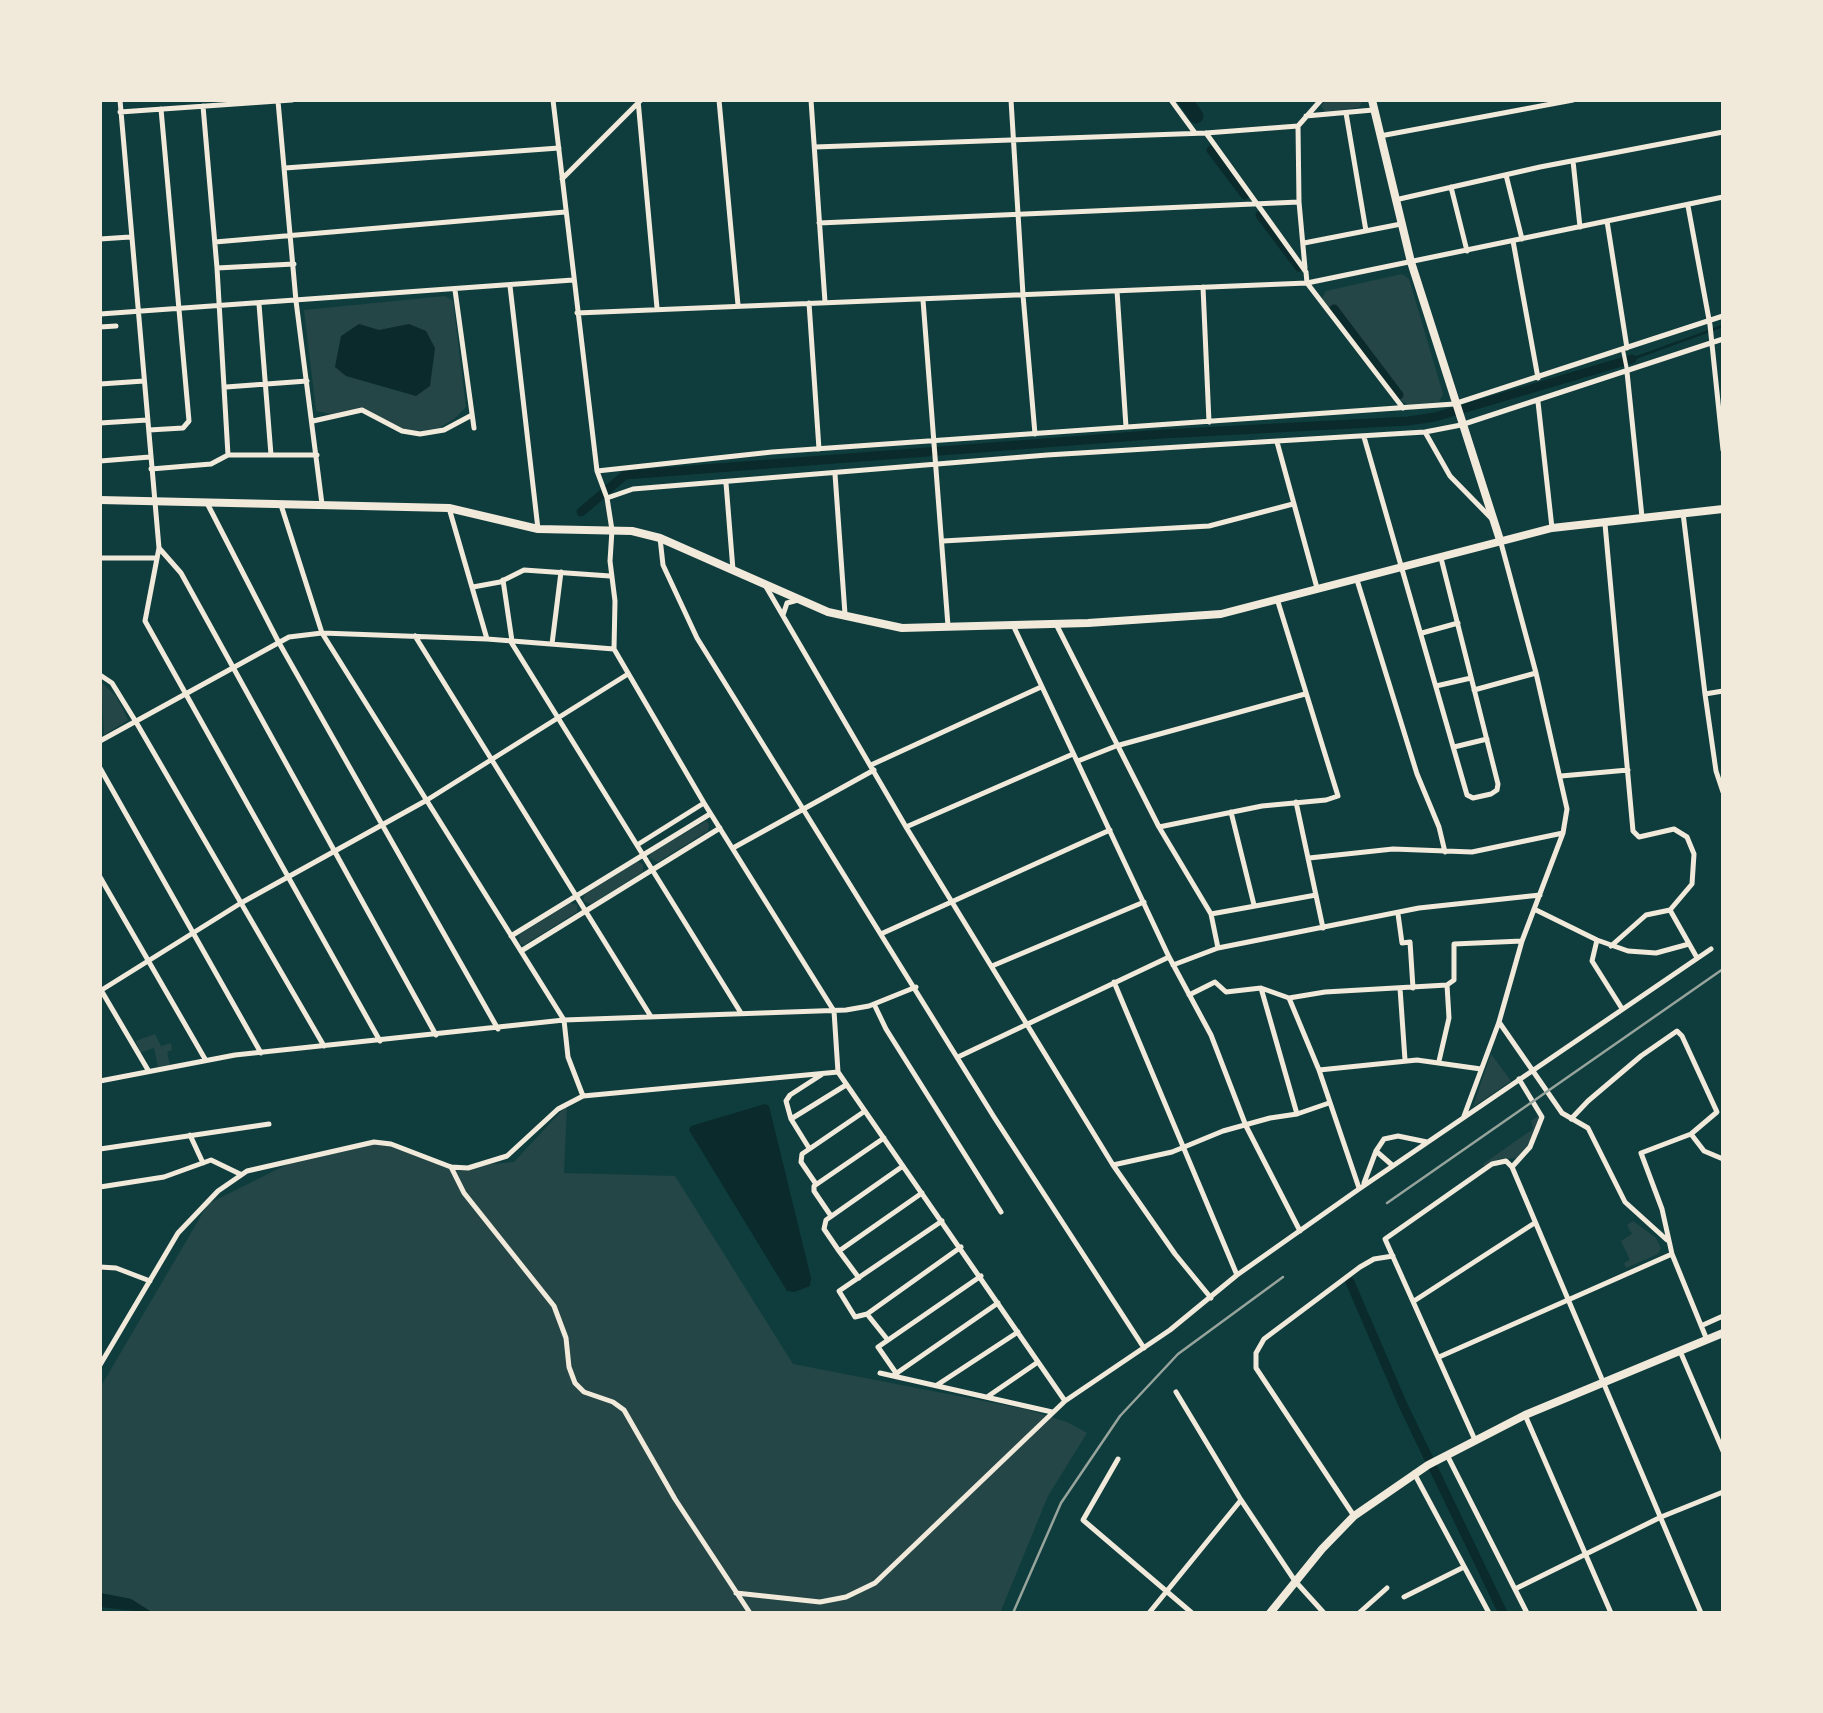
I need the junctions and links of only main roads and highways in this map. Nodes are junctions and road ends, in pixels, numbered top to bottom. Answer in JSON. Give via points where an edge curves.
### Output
{"nodes":[{"id":1,"x":1372,"y":100,"type":"edge"},
{"id":2,"x":100,"y":500,"type":"edge"},
{"id":3,"x":1723,"y":509,"type":"edge"},
{"id":4,"x":1500,"y":540,"type":"junction"},
{"id":5,"x":1723,"y":1333,"type":"edge"},
{"id":6,"x":1270,"y":1613,"type":"edge"}],
"edges":[{"from":1,"to":4,"type":"main road","via":[[1411,262]]},
{"from":2,"to":4,"type":"main road","via":[[449,508],[538,528],[612,530],[660,538],[798,600],[902,628],[1198,617],[1278,602]]},
{"from":3,"to":4,"type":"main road"},
{"from":5,"to":6,"type":"main road","via":[[1525,1415],[1432,1462],[1354,1516]]}]}
